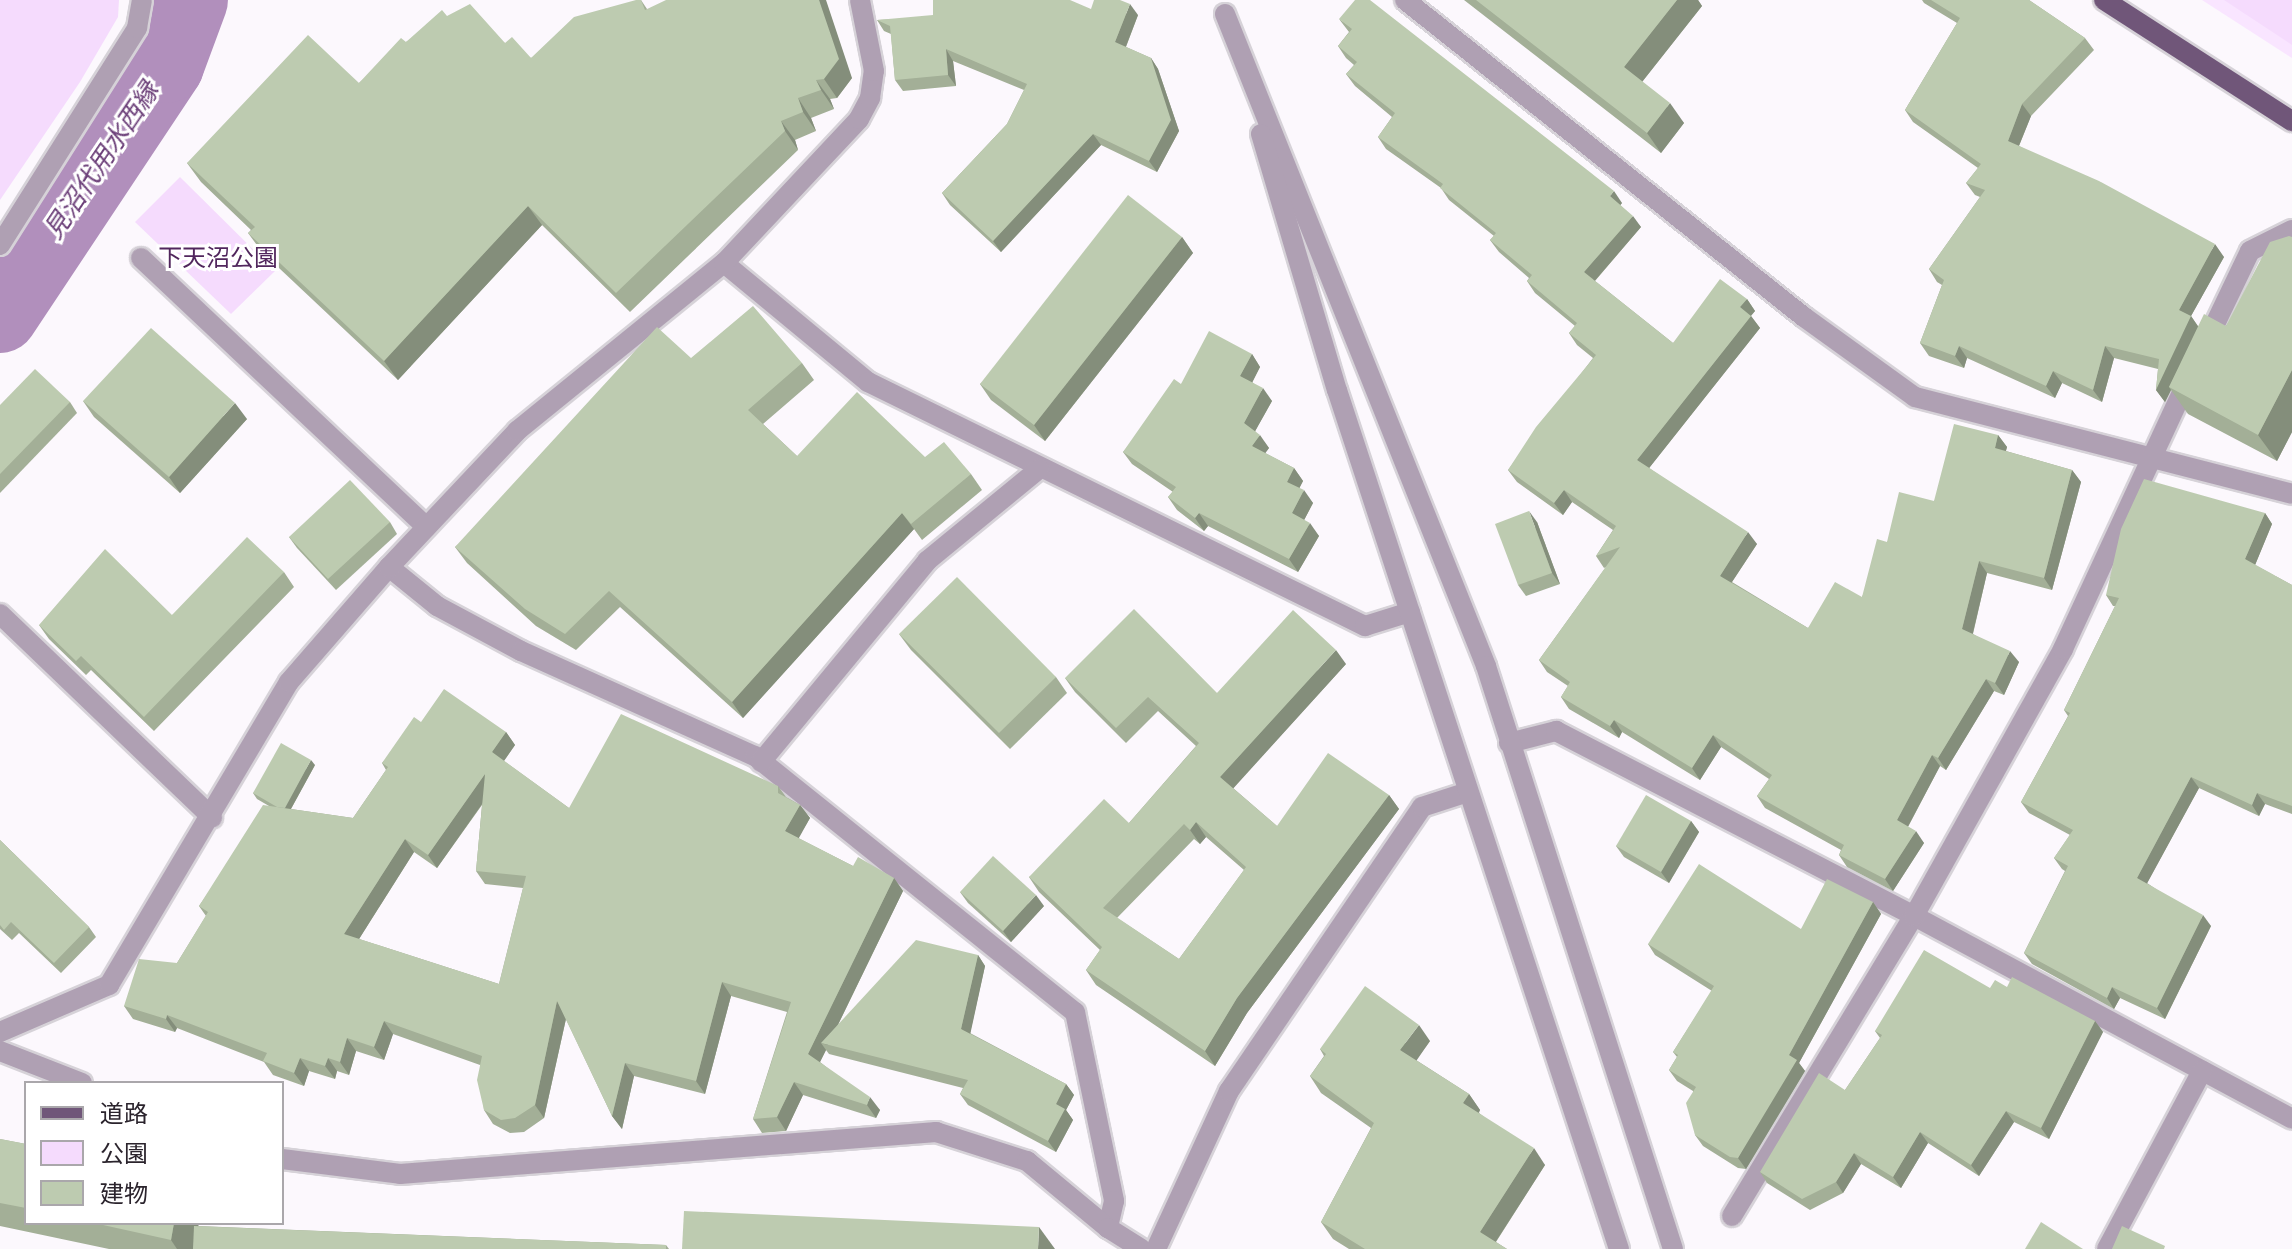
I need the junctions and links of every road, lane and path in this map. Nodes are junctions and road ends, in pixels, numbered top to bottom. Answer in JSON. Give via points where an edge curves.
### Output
{"nodes":[{"id":1,"x":142,"y":0,"type":"edge"},
{"id":2,"x":860,"y":0,"type":"edge"},
{"id":3,"x":1405,"y":0,"type":"edge"},
{"id":4,"x":2104,"y":0,"type":"edge"},
{"id":5,"x":1223,"y":7,"type":"edge"},
{"id":6,"x":2292,"y":121,"type":"edge"},
{"id":7,"x":2292,"y":230,"type":"edge"},
{"id":8,"x":0,"y":245,"type":"edge"},
{"id":9,"x":141,"y":258,"type":"dead end"},
{"id":10,"x":724,"y":263,"type":"junction"},
{"id":11,"x":2151,"y":454,"type":"junction"},
{"id":12,"x":1039,"y":469,"type":"junction"},
{"id":13,"x":2292,"y":494,"type":"edge"},
{"id":14,"x":426,"y":527,"type":"junction"},
{"id":15,"x":389,"y":567,"type":"junction"},
{"id":16,"x":1410,"y":612,"type":"junction"},
{"id":17,"x":0,"y":614,"type":"edge"},
{"id":18,"x":1509,"y":743,"type":"junction"},
{"id":19,"x":761,"y":762,"type":"junction"},
{"id":20,"x":1468,"y":792,"type":"junction"},
{"id":21,"x":212,"y":817,"type":"junction"},
{"id":22,"x":1914,"y":916,"type":"junction"},
{"id":23,"x":0,"y":1032,"type":"edge"},
{"id":24,"x":0,"y":1051,"type":"edge"},
{"id":25,"x":2202,"y":1071,"type":"junction"},
{"id":26,"x":77,"y":1081,"type":"edge"},
{"id":27,"x":2292,"y":1119,"type":"edge"},
{"id":28,"x":284,"y":1159,"type":"edge"},
{"id":29,"x":1732,"y":1216,"type":"dead end"},
{"id":30,"x":1108,"y":1228,"type":"junction"},
{"id":31,"x":1141,"y":1249,"type":"edge"},
{"id":32,"x":1156,"y":1249,"type":"edge"},
{"id":33,"x":1619,"y":1249,"type":"edge"},
{"id":34,"x":1673,"y":1249,"type":"edge"},
{"id":35,"x":2107,"y":1249,"type":"edge"}],
"edges":[{"from":1,"to":8,"type":"street","via":[[137,28]]},
{"from":2,"to":10,"type":"street","via":[[874,71],[870,98],[859,119]]},
{"from":3,"to":11,"type":"street","via":[[1804,317],[1915,397]]},
{"from":4,"to":6,"type":"main road"},
{"from":5,"to":16,"type":"street"},
{"from":5,"to":18,"type":"street","via":[[1480,652]]},
{"from":7,"to":11,"type":"street","via":[[2250,251]]},
{"from":9,"to":14,"type":"street"},
{"from":10,"to":12,"type":"street","via":[[868,382]]},
{"from":10,"to":14,"type":"street","via":[[517,431]]},
{"from":11,"to":13,"type":"street"},
{"from":11,"to":22,"type":"street","via":[[2063,649]]},
{"from":12,"to":16,"type":"street","via":[[1365,626]]},
{"from":12,"to":19,"type":"street","via":[[927,561]]},
{"from":14,"to":15,"type":"street"},
{"from":15,"to":19,"type":"street","via":[[437,606],[521,651]]},
{"from":15,"to":21,"type":"street","via":[[289,682]]},
{"from":16,"to":20,"type":"street"},
{"from":17,"to":21,"type":"street"},
{"from":18,"to":22,"type":"street","via":[[1556,731]]},
{"from":18,"to":34,"type":"street"},
{"from":19,"to":30,"type":"street","via":[[1075,1012],[1114,1201]]},
{"from":20,"to":32,"type":"street","via":[[1422,807],[1229,1091]]},
{"from":20,"to":33,"type":"street"},
{"from":21,"to":23,"type":"street","via":[[109,985]]},
{"from":22,"to":25,"type":"street"},
{"from":22,"to":29,"type":"street"},
{"from":24,"to":26,"type":"street"},
{"from":25,"to":27,"type":"street"},
{"from":25,"to":35,"type":"street"},
{"from":28,"to":30,"type":"street","via":[[400,1174],[936,1132],[1027,1161]]},
{"from":30,"to":31,"type":"street"}]}
